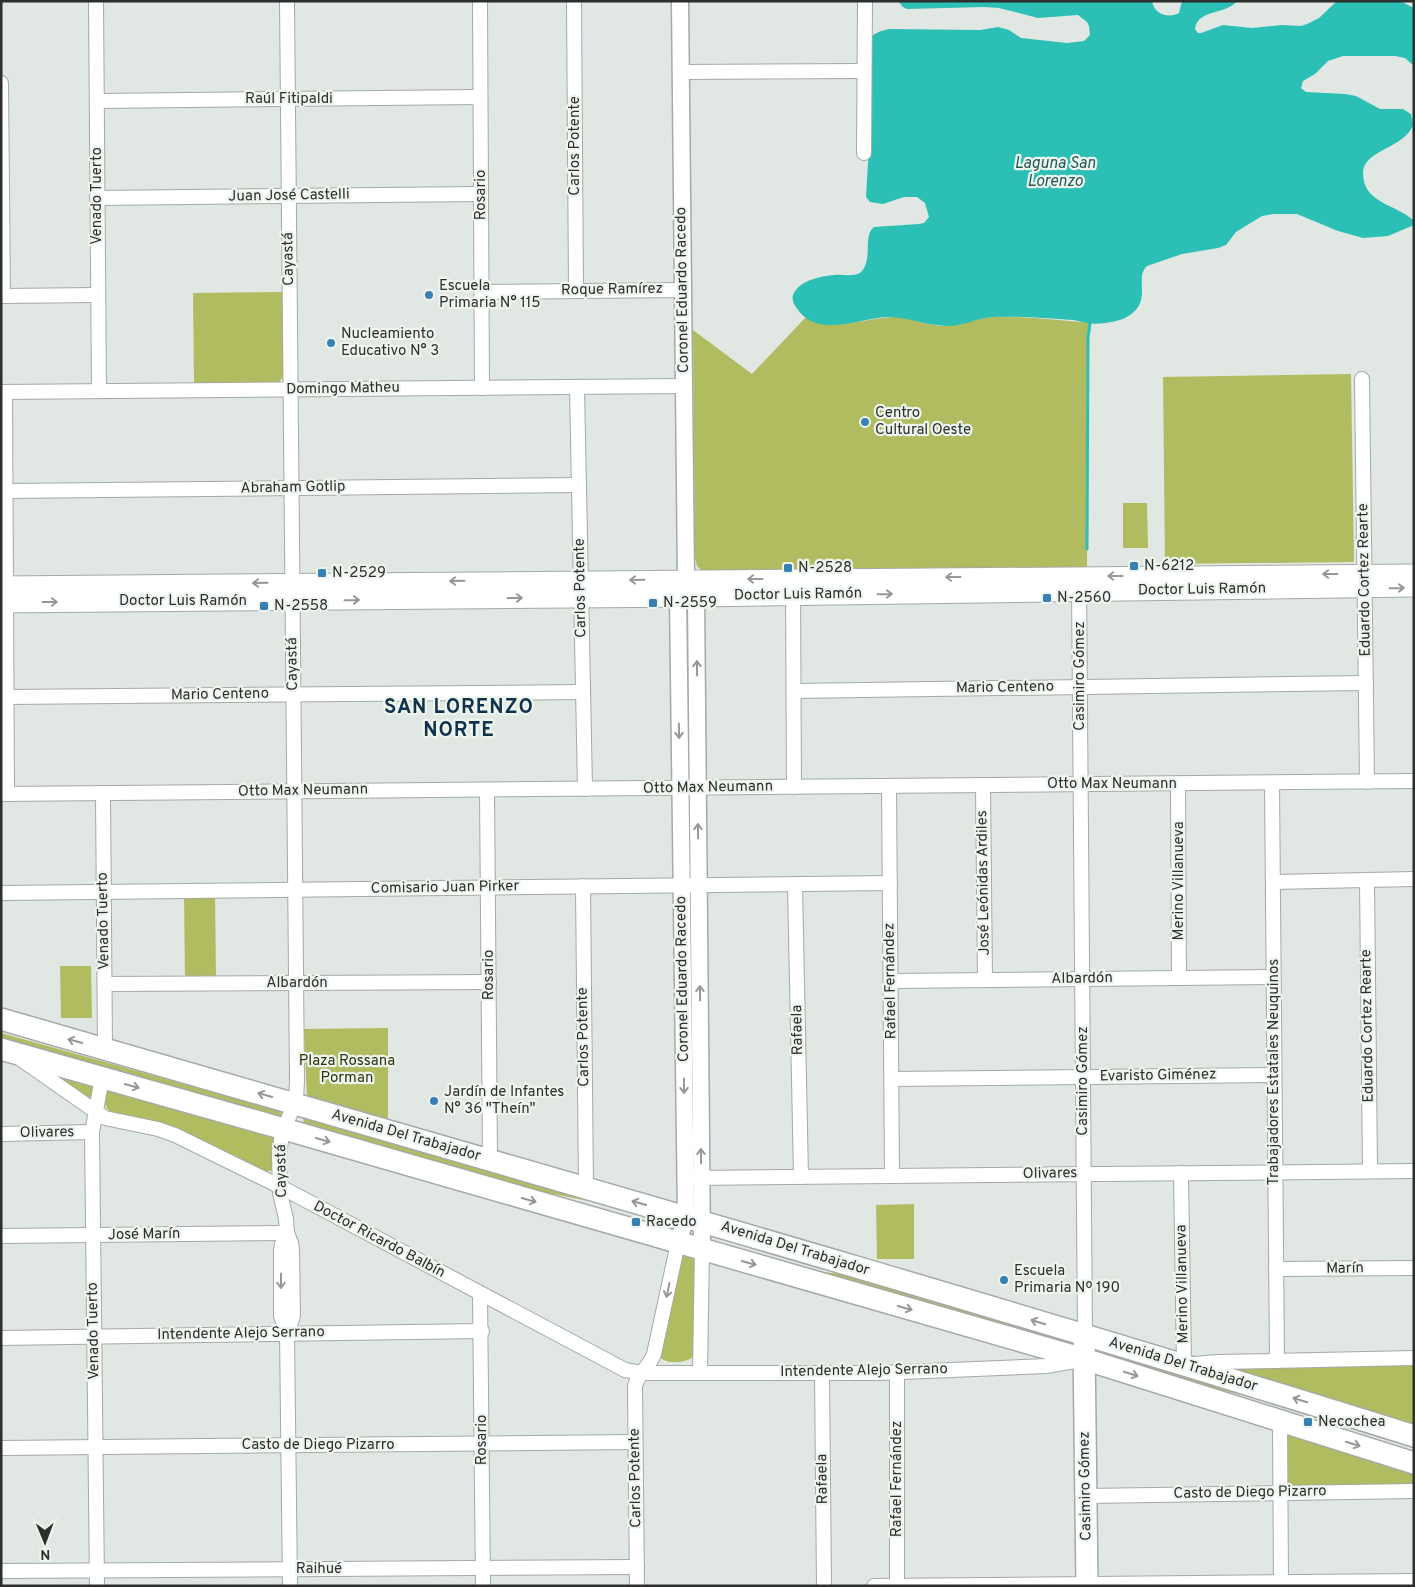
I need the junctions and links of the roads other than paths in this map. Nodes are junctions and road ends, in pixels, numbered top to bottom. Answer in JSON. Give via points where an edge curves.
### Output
{"nodes":[{"id":1,"x":96,"y":1,"type":"edge"},
{"id":2,"x":287,"y":1,"type":"edge"},
{"id":3,"x":480,"y":1,"type":"edge"},
{"id":4,"x":574,"y":1,"type":"edge"},
{"id":5,"x":680,"y":1,"type":"edge"},
{"id":6,"x":864,"y":1,"type":"edge"},
{"id":7,"x":864,"y":71,"type":"junction"},
{"id":8,"x":681,"y":72,"type":"junction"},
{"id":9,"x":1,"y":83,"type":"edge"},
{"id":10,"x":480,"y":97,"type":"junction"},
{"id":11,"x":288,"y":99,"type":"junction"},
{"id":12,"x":97,"y":100,"type":"junction"},
{"id":13,"x":864,"y":153,"type":"dead end"},
{"id":14,"x":481,"y":194,"type":"junction"},
{"id":15,"x":289,"y":196,"type":"junction"},
{"id":16,"x":97,"y":198,"type":"junction"},
{"id":17,"x":683,"y":290,"type":"junction"},
{"id":18,"x":576,"y":291,"type":"junction"},
{"id":19,"x":482,"y":292,"type":"junction"},
{"id":20,"x":98,"y":295,"type":"junction"},
{"id":21,"x":2,"y":296,"type":"edge"},
{"id":22,"x":1362,"y":379,"type":"dead end"},
{"id":23,"x":684,"y":386,"type":"junction"},
{"id":24,"x":578,"y":387,"type":"junction"},
{"id":25,"x":482,"y":388,"type":"junction"},
{"id":26,"x":290,"y":390,"type":"junction"},
{"id":27,"x":3,"y":392,"type":"edge"},
{"id":28,"x":99,"y":392,"type":"junction"},
{"id":29,"x":579,"y":485,"type":"junction"},
{"id":30,"x":291,"y":488,"type":"junction"},
{"id":31,"x":6,"y":491,"type":"junction"},
{"id":32,"x":1414,"y":574,"type":"edge"},
{"id":33,"x":686,"y":579,"type":"junction"},
{"id":34,"x":1365,"y":581,"type":"junction"},
{"id":35,"x":1079,"y":584,"type":"junction"},
{"id":36,"x":793,"y":587,"type":"junction"},
{"id":37,"x":1414,"y":588,"type":"edge"},
{"id":38,"x":581,"y":589,"type":"junction"},
{"id":39,"x":292,"y":592,"type":"junction"},
{"id":40,"x":4,"y":594,"type":"edge"},
{"id":41,"x":687,"y":597,"type":"junction"},
{"id":42,"x":1366,"y":683,"type":"junction"},
{"id":43,"x":1080,"y":687,"type":"junction"},
{"id":44,"x":794,"y":690,"type":"junction"},
{"id":45,"x":583,"y":692,"type":"junction"},
{"id":46,"x":294,"y":695,"type":"junction"},
{"id":47,"x":7,"y":697,"type":"junction"},
{"id":48,"x":1414,"y":781,"type":"edge"},
{"id":49,"x":1368,"y":782,"type":"junction"},
{"id":50,"x":1272,"y":783,"type":"junction"},
{"id":51,"x":1080,"y":784,"type":"junction"},
{"id":52,"x":1178,"y":784,"type":"junction"},
{"id":53,"x":983,"y":785,"type":"junction"},
{"id":54,"x":889,"y":786,"type":"junction"},
{"id":55,"x":794,"y":787,"type":"junction"},
{"id":56,"x":680,"y":788,"type":"junction"},
{"id":57,"x":698,"y":788,"type":"junction"},
{"id":58,"x":585,"y":789,"type":"junction"},
{"id":59,"x":487,"y":790,"type":"junction"},
{"id":60,"x":294,"y":792,"type":"junction"},
{"id":61,"x":103,"y":793,"type":"junction"},
{"id":62,"x":4,"y":794,"type":"edge"},
{"id":63,"x":1414,"y":879,"type":"edge"},
{"id":64,"x":1367,"y":880,"type":"junction"},
{"id":65,"x":1272,"y":882,"type":"junction"},
{"id":66,"x":890,"y":883,"type":"junction"},
{"id":67,"x":795,"y":884,"type":"junction"},
{"id":68,"x":682,"y":885,"type":"junction"},
{"id":69,"x":699,"y":885,"type":"junction"},
{"id":70,"x":583,"y":886,"type":"junction"},
{"id":71,"x":488,"y":888,"type":"junction"},
{"id":72,"x":295,"y":890,"type":"junction"},
{"id":73,"x":104,"y":892,"type":"junction"},
{"id":74,"x":1,"y":893,"type":"edge"},
{"id":75,"x":1273,"y":977,"type":"junction"},
{"id":76,"x":1179,"y":978,"type":"junction"},
{"id":77,"x":1082,"y":979,"type":"junction"},
{"id":78,"x":985,"y":980,"type":"junction"},
{"id":79,"x":891,"y":981,"type":"junction"},
{"id":80,"x":489,"y":982,"type":"junction"},
{"id":81,"x":296,"y":983,"type":"junction"},
{"id":82,"x":105,"y":984,"type":"junction"},
{"id":83,"x":1,"y":1019,"type":"edge"},
{"id":84,"x":105,"y":1049,"type":"junction"},
{"id":85,"x":6,"y":1051,"type":"edge"},
{"id":86,"x":1274,"y":1075,"type":"junction"},
{"id":87,"x":1083,"y":1077,"type":"junction"},
{"id":88,"x":102,"y":1078,"type":"junction"},
{"id":89,"x":892,"y":1079,"type":"junction"},
{"id":90,"x":294,"y":1104,"type":"junction"},
{"id":91,"x":95,"y":1112,"type":"junction"},
{"id":92,"x":284,"y":1129,"type":"junction"},
{"id":93,"x":92,"y":1132,"type":"junction"},
{"id":94,"x":1,"y":1134,"type":"edge"},
{"id":95,"x":490,"y":1160,"type":"junction"},
{"id":96,"x":1370,"y":1171,"type":"junction"},
{"id":97,"x":1414,"y":1171,"type":"edge"},
{"id":98,"x":1275,"y":1172,"type":"junction"},
{"id":99,"x":1181,"y":1173,"type":"junction"},
{"id":100,"x":1083,"y":1174,"type":"junction"},
{"id":101,"x":892,"y":1176,"type":"junction"},
{"id":102,"x":801,"y":1177,"type":"junction"},
{"id":103,"x":694,"y":1178,"type":"junction"},
{"id":104,"x":279,"y":1186,"type":"junction"},
{"id":105,"x":586,"y":1188,"type":"junction"},
{"id":106,"x":694,"y":1220,"type":"junction"},
{"id":107,"x":287,"y":1233,"type":"junction"},
{"id":108,"x":93,"y":1235,"type":"junction"},
{"id":109,"x":1,"y":1236,"type":"edge"},
{"id":110,"x":678,"y":1242,"type":"junction"},
{"id":111,"x":702,"y":1250,"type":"junction"},
{"id":112,"x":1414,"y":1268,"type":"edge"},
{"id":113,"x":1276,"y":1269,"type":"junction"},
{"id":114,"x":480,"y":1294,"type":"junction"},
{"id":115,"x":482,"y":1331,"type":"junction"},
{"id":116,"x":287,"y":1334,"type":"junction"},
{"id":117,"x":1085,"y":1335,"type":"junction"},
{"id":118,"x":94,"y":1336,"type":"junction"},
{"id":119,"x":1,"y":1338,"type":"edge"},
{"id":120,"x":1414,"y":1358,"type":"edge"},
{"id":121,"x":1084,"y":1359,"type":"junction"},
{"id":122,"x":1277,"y":1361,"type":"junction"},
{"id":123,"x":1184,"y":1365,"type":"junction"},
{"id":124,"x":897,"y":1372,"type":"junction"},
{"id":125,"x":642,"y":1373,"type":"junction"},
{"id":126,"x":700,"y":1373,"type":"junction"},
{"id":127,"x":822,"y":1373,"type":"junction"},
{"id":128,"x":1280,"y":1421,"type":"junction"},
{"id":129,"x":1414,"y":1436,"type":"edge"},
{"id":130,"x":635,"y":1442,"type":"junction"},
{"id":131,"x":482,"y":1444,"type":"junction"},
{"id":132,"x":288,"y":1445,"type":"junction"},
{"id":133,"x":96,"y":1447,"type":"junction"},
{"id":134,"x":1,"y":1448,"type":"edge"},
{"id":135,"x":1414,"y":1463,"type":"edge"},
{"id":136,"x":1414,"y":1490,"type":"edge"},
{"id":137,"x":1280,"y":1493,"type":"junction"},
{"id":138,"x":1086,"y":1496,"type":"junction"},
{"id":139,"x":637,"y":1567,"type":"junction"},
{"id":140,"x":483,"y":1568,"type":"junction"},
{"id":141,"x":290,"y":1570,"type":"junction"},
{"id":142,"x":1,"y":1571,"type":"edge"},
{"id":143,"x":97,"y":1571,"type":"junction"},
{"id":144,"x":1414,"y":1581,"type":"edge"},
{"id":145,"x":1281,"y":1584,"type":"edge"},
{"id":146,"x":1087,"y":1585,"type":"edge"},
{"id":147,"x":97,"y":1586,"type":"edge"},
{"id":148,"x":290,"y":1586,"type":"edge"},
{"id":149,"x":483,"y":1586,"type":"edge"},
{"id":150,"x":637,"y":1586,"type":"edge"},
{"id":151,"x":824,"y":1586,"type":"edge"},
{"id":152,"x":874,"y":1586,"type":"edge"},
{"id":153,"x":898,"y":1586,"type":"edge"}],
"edges":[{"from":1,"to":12,"type":"street","name":"Venado Tuerto"},
{"from":2,"to":11,"type":"street","name":"Cayastá"},
{"from":3,"to":10,"type":"street","name":"Rosario"},
{"from":4,"to":18,"type":"street","name":"Carlos Potente"},
{"from":5,"to":8,"type":"street","name":"Coronel Eduardo Racedo"},
{"from":6,"to":7,"type":"street"},
{"from":7,"to":8,"type":"street"},
{"from":7,"to":13,"type":"street"},
{"from":8,"to":17,"type":"street","name":"Coronel Eduardo Racedo"},
{"from":9,"to":21,"type":"street"},
{"from":10,"to":11,"type":"street","name":"Raúl Fitipaldi"},
{"from":10,"to":14,"type":"street","name":"Rosario"},
{"from":11,"to":12,"type":"street","name":"Raúl Fitipaldi"},
{"from":11,"to":15,"type":"street","name":"Cayastá"},
{"from":12,"to":16,"type":"street","name":"Venado Tuerto"},
{"from":14,"to":15,"type":"street","name":"Juan José Castelli"},
{"from":14,"to":19,"type":"street","name":"Rosario"},
{"from":15,"to":16,"type":"street","name":"Juan José Castelli"},
{"from":15,"to":26,"type":"street","name":"Cayastá"},
{"from":16,"to":20,"type":"street","name":"Venado Tuerto"},
{"from":17,"to":18,"type":"street","name":"Roque Ramírez"},
{"from":17,"to":23,"type":"street","name":"Coronel Eduardo Racedo"},
{"from":18,"to":19,"type":"street","name":"Roque Ramírez"},
{"from":19,"to":25,"type":"street","name":"Rosario"},
{"from":20,"to":21,"type":"street"},
{"from":20,"to":28,"type":"street","name":"Venado Tuerto"},
{"from":22,"to":34,"type":"street","name":"Eduardo Cortez Rearte"},
{"from":23,"to":24,"type":"street","name":"Domingo Matheu"},
{"from":23,"to":33,"type":"street","name":"Coronel Eduardo Racedo"},
{"from":24,"to":25,"type":"street","name":"Domingo Matheu"},
{"from":24,"to":29,"type":"street","name":"Carlos Potente"},
{"from":25,"to":26,"type":"street","name":"Domingo Matheu"},
{"from":26,"to":28,"type":"street","name":"Domingo Matheu"},
{"from":26,"to":30,"type":"street","name":"Cayastá"},
{"from":27,"to":28,"type":"street","name":"Domingo Matheu"},
{"from":27,"to":31,"type":"street"},
{"from":29,"to":30,"type":"street","name":"Abraham Gotlip"},
{"from":29,"to":38,"type":"street","name":"Carlos Potente"},
{"from":30,"to":31,"type":"street","name":"Abraham Gotlip"},
{"from":30,"to":39,"type":"street","name":"Cayastá"},
{"from":31,"to":40,"type":"street"},
{"from":32,"to":34,"type":"main road","name":"Doctor Luis Ramón"},
{"from":36,"to":33,"type":"main road","name":"Doctor Luis Ramón","one_way":true},
{"from":33,"to":38,"type":"main road","name":"Doctor Luis Ramón","one_way":true},
{"from":33,"to":41,"type":"street","name":"Coronel Eduardo Racedo"},
{"from":34,"to":35,"type":"main road","name":"Doctor Luis Ramón"},
{"from":34,"to":37,"type":"main road","name":"Doctor Luis Ramón","one_way":true},
{"from":34,"to":42,"type":"street","name":"Eduardo Cortez Rearte"},
{"from":35,"to":36,"type":"main road","name":"Doctor Luis Ramón"},
{"from":35,"to":43,"type":"street","name":"Casimiro Gómez"},
{"from":36,"to":41,"type":"main road","name":"Doctor Luis Ramón"},
{"from":36,"to":44,"type":"street"},
{"from":38,"to":39,"type":"main road","name":"Doctor Luis Ramón"},
{"from":38,"to":41,"type":"main road","name":"Doctor Luis Ramón"},
{"from":38,"to":45,"type":"street","name":"Carlos Potente"},
{"from":39,"to":40,"type":"main road","name":"Doctor Luis Ramón"},
{"from":39,"to":46,"type":"street","name":"Cayastá"},
{"from":40,"to":47,"type":"street"},
{"from":41,"to":56,"type":"street","name":"Coronel Eduardo Racedo","one_way":true},
{"from":57,"to":41,"type":"street","name":"Coronel Eduardo Racedo","one_way":true},
{"from":42,"to":43,"type":"street","name":"Mario Centeno"},
{"from":42,"to":49,"type":"street","name":"Eduardo Cortez Rearte"},
{"from":43,"to":44,"type":"street","name":"Mario Centeno"},
{"from":43,"to":51,"type":"street","name":"Casimiro Gómez"},
{"from":44,"to":55,"type":"street"},
{"from":45,"to":46,"type":"street","name":"Mario Centeno"},
{"from":45,"to":58,"type":"street","name":"Carlos Potente"},
{"from":46,"to":47,"type":"street","name":"Mario Centeno"},
{"from":46,"to":60,"type":"street","name":"Cayastá"},
{"from":47,"to":62,"type":"street"},
{"from":48,"to":49,"type":"street","name":"Otto Max Neumann"},
{"from":49,"to":50,"type":"street","name":"Otto Max Neumann"},
{"from":50,"to":52,"type":"street","name":"Otto Max Neumann"},
{"from":50,"to":65,"type":"street","name":"Trabajadores Estatales Neuquinos"},
{"from":51,"to":52,"type":"street","name":"Otto Max Neumann"},
{"from":51,"to":53,"type":"street","name":"Otto Max Neumann"},
{"from":51,"to":77,"type":"street","name":"Casimiro Gómez"},
{"from":52,"to":76,"type":"street","name":"Merino Villanueva"},
{"from":53,"to":54,"type":"street","name":"Otto Max Neumann"},
{"from":53,"to":78,"type":"street","name":"José Leónidas Ardiles"},
{"from":54,"to":55,"type":"street","name":"Otto Max Neumann"},
{"from":54,"to":66,"type":"street","name":"Rafael Fernández"},
{"from":55,"to":57,"type":"street","name":"Otto Max Neumann"},
{"from":56,"to":57,"type":"street","name":"Otto Max Neumann"},
{"from":56,"to":58,"type":"street","name":"Otto Max Neumann"},
{"from":56,"to":68,"type":"street","name":"Coronel Eduardo Racedo"},
{"from":69,"to":57,"type":"street","name":"Coronel Eduardo Racedo","one_way":true},
{"from":58,"to":59,"type":"street","name":"Otto Max Neumann"},
{"from":59,"to":60,"type":"street","name":"Otto Max Neumann"},
{"from":59,"to":71,"type":"street","name":"Rosario"},
{"from":60,"to":61,"type":"street","name":"Otto Max Neumann"},
{"from":60,"to":72,"type":"street","name":"Cayastá"},
{"from":61,"to":62,"type":"street","name":"Otto Max Neumann"},
{"from":61,"to":73,"type":"street","name":"Venado Tuerto"},
{"from":63,"to":64,"type":"street"},
{"from":64,"to":65,"type":"street"},
{"from":64,"to":96,"type":"street","name":"Eduardo Cortez Rearte"},
{"from":65,"to":75,"type":"street","name":"Trabajadores Estatales Neuquinos"},
{"from":66,"to":67,"type":"street","name":"Comisario Juan Pirker"},
{"from":66,"to":79,"type":"street","name":"Rafael Fernández"},
{"from":67,"to":69,"type":"street","name":"Comisario Juan Pirker"},
{"from":67,"to":102,"type":"street","name":"Rafaela"},
{"from":68,"to":69,"type":"street","name":"Comisario Juan Pirker"},
{"from":68,"to":70,"type":"street","name":"Comisario Juan Pirker"},
{"from":68,"to":103,"type":"street","name":"Coronel Eduardo Racedo","one_way":true},
{"from":103,"to":69,"type":"street","name":"Coronel Eduardo Racedo","one_way":true},
{"from":70,"to":71,"type":"street","name":"Comisario Juan Pirker"},
{"from":70,"to":105,"type":"street","name":"Carlos Potente"},
{"from":71,"to":72,"type":"street","name":"Comisario Juan Pirker"},
{"from":71,"to":80,"type":"street","name":"Rosario"},
{"from":72,"to":73,"type":"street","name":"Comisario Juan Pirker"},
{"from":72,"to":81,"type":"street","name":"Cayastá"},
{"from":73,"to":74,"type":"street","name":"Comisario Juan Pirker"},
{"from":73,"to":82,"type":"street","name":"Venado Tuerto"},
{"from":75,"to":76,"type":"street","name":"Albardón"},
{"from":75,"to":86,"type":"street","name":"Trabajadores Estatales Neuquinos"},
{"from":76,"to":77,"type":"street","name":"Albardón"},
{"from":77,"to":78,"type":"street","name":"Albardón"},
{"from":77,"to":87,"type":"street","name":"Casimiro Gómez"},
{"from":78,"to":79,"type":"street","name":"Albardón"},
{"from":79,"to":89,"type":"street","name":"Rafael Fernández"},
{"from":80,"to":81,"type":"street","name":"Albardón"},
{"from":80,"to":95,"type":"street","name":"Rosario"},
{"from":81,"to":82,"type":"street","name":"Albardón"},
{"from":81,"to":90,"type":"street","name":"Cayastá","via":[[298,1081]]},
{"from":82,"to":84,"type":"street","name":"Venado Tuerto"},
{"from":84,"to":83,"type":"main road","name":"Avenida Del Trabajador","one_way":true},
{"from":90,"to":84,"type":"main road","name":"Avenida Del Trabajador","one_way":true},
{"from":85,"to":88,"type":"main road","name":"Avenida Del Trabajador"},
{"from":85,"to":91,"type":"street","name":"Doctor Ricardo Balbín"},
{"from":86,"to":87,"type":"street","name":"Evaristo Giménez"},
{"from":86,"to":98,"type":"street","name":"Trabajadores Estatales Neuquinos"},
{"from":87,"to":89,"type":"street","name":"Evaristo Giménez"},
{"from":87,"to":100,"type":"street","name":"Casimiro Gómez"},
{"from":88,"to":91,"type":"street","name":"Venado Tuerto"},
{"from":88,"to":92,"type":"main road","name":"Avenida Del Trabajador","one_way":true},
{"from":89,"to":101,"type":"street","name":"Rafael Fernández"},
{"from":90,"to":92,"type":"street","name":"Cayastá"},
{"from":90,"to":95,"type":"main road","name":"Avenida Del Trabajador"},
{"from":91,"to":93,"type":"street","name":"Venado Tuerto"},
{"from":91,"to":104,"type":"street","name":"Doctor Ricardo Balbín","via":[[110,1120],[167,1132]]},
{"from":92,"to":104,"type":"street","name":"Cayastá"},
{"from":92,"to":110,"type":"main road","name":"Avenida Del Trabajador","one_way":true},
{"from":93,"to":94,"type":"street","name":"Olivares"},
{"from":93,"to":108,"type":"street","name":"Venado Tuerto"},
{"from":95,"to":105,"type":"main road","name":"Avenida Del Trabajador"},
{"from":96,"to":97,"type":"street","name":"Olivares"},
{"from":96,"to":98,"type":"street","name":"Olivares"},
{"from":98,"to":99,"type":"street","name":"Olivares"},
{"from":98,"to":113,"type":"street","name":"Trabajadores Estatales Neuquinos"},
{"from":99,"to":100,"type":"street","name":"Olivares"},
{"from":99,"to":123,"type":"street","name":"Merino Villanueva"},
{"from":100,"to":101,"type":"street","name":"Olivares"},
{"from":100,"to":117,"type":"street","name":"Casimiro Gómez"},
{"from":101,"to":102,"type":"street","name":"Olivares"},
{"from":102,"to":103,"type":"street","name":"Olivares"},
{"from":103,"to":106,"type":"street","name":"Coronel Eduardo Racedo"},
{"from":104,"to":107,"type":"street","name":"Cayastá"},
{"from":104,"to":114,"type":"street","name":"Doctor Ricardo Balbín"},
{"from":106,"to":105,"type":"main road","name":"Avenida Del Trabajador","one_way":true},
{"from":106,"to":110,"type":"street","name":"Coronel Eduardo Racedo"},
{"from":106,"to":111,"type":"street","name":"Coronel Eduardo Racedo"},
{"from":117,"to":106,"type":"main road","name":"Avenida Del Trabajador","one_way":true},
{"from":107,"to":108,"type":"street","name":"José Marín"},
{"from":107,"to":116,"type":"street","name":"Cayastá","via":[[281,1250],[281,1316]]},
{"from":108,"to":109,"type":"street","name":"José Marín"},
{"from":108,"to":118,"type":"street","name":"Venado Tuerto"},
{"from":110,"to":111,"type":"main road","name":"Avenida Del Trabajador"},
{"from":110,"to":125,"type":"street","name":"Coronel Eduardo Racedo","one_way":true,"via":[[656,1348],[650,1364]]},
{"from":111,"to":121,"type":"main road","name":"Avenida Del Trabajador","one_way":true},
{"from":111,"to":126,"type":"street","name":"Coronel Eduardo Racedo"},
{"from":112,"to":113,"type":"street","name":"Marín"},
{"from":113,"to":122,"type":"street","name":"Trabajadores Estatales Neuquinos"},
{"from":114,"to":115,"type":"street","name":"Rosario"},
{"from":114,"to":125,"type":"street","name":"Doctor Ricardo Balbín","via":[[617,1367]]},
{"from":115,"to":116,"type":"street","name":"Intendente Alejo Serrano"},
{"from":115,"to":131,"type":"street","name":"Rosario"},
{"from":116,"to":118,"type":"street","name":"Intendente Alejo Serrano"},
{"from":116,"to":132,"type":"street","name":"Cayastá"},
{"from":117,"to":121,"type":"main road","name":"Casimiro Gómez"},
{"from":117,"to":123,"type":"main road","name":"Avenida Del Trabajador"},
{"from":118,"to":119,"type":"street","name":"Intendente Alejo Serrano"},
{"from":118,"to":133,"type":"street","name":"Venado Tuerto"},
{"from":120,"to":122,"type":"street"},
{"from":121,"to":124,"type":"street","name":"Intendente Alejo Serrano","via":[[1046,1366]]},
{"from":121,"to":128,"type":"main road","name":"Avenida Del Trabajador","one_way":true},
{"from":121,"to":138,"type":"main road","name":"Casimiro Gómez"},
{"from":122,"to":123,"type":"street"},
{"from":129,"to":123,"type":"main road","name":"Avenida Del Trabajador","one_way":true},
{"from":124,"to":127,"type":"street","name":"Intendente Alejo Serrano"},
{"from":124,"to":153,"type":"street","name":"Rafael Fernández"},
{"from":125,"to":126,"type":"street","name":"Intendente Alejo Serrano"},
{"from":125,"to":130,"type":"street","name":"Carlos Potente","via":[[635,1386]]},
{"from":126,"to":127,"type":"street","name":"Intendente Alejo Serrano"},
{"from":127,"to":151,"type":"street","name":"Rafaela"},
{"from":128,"to":135,"type":"main road","name":"Avenida Del Trabajador","one_way":true},
{"from":128,"to":137,"type":"street"},
{"from":130,"to":131,"type":"street","name":"Casto de Diego Pizarro"},
{"from":130,"to":139,"type":"street","name":"Carlos Potente"},
{"from":131,"to":132,"type":"street","name":"Casto de Diego Pizarro"},
{"from":131,"to":140,"type":"street","name":"Rosario"},
{"from":132,"to":133,"type":"street","name":"Casto de Diego Pizarro"},
{"from":132,"to":141,"type":"street","name":"Cayastá"},
{"from":133,"to":134,"type":"street","name":"Casto de Diego Pizarro"},
{"from":133,"to":143,"type":"street","name":"Venado Tuerto"},
{"from":136,"to":137,"type":"street","name":"Casto de Diego Pizarro"},
{"from":137,"to":138,"type":"street","name":"Casto de Diego Pizarro"},
{"from":137,"to":145,"type":"street"},
{"from":138,"to":146,"type":"main road","name":"Casimiro Gómez"},
{"from":139,"to":140,"type":"street","name":"Raihué"},
{"from":139,"to":150,"type":"street","name":"Carlos Potente"},
{"from":140,"to":141,"type":"street","name":"Raihué"},
{"from":140,"to":149,"type":"street","name":"Rosario"},
{"from":141,"to":143,"type":"street","name":"Raihué"},
{"from":141,"to":148,"type":"street","name":"Cayastá"},
{"from":142,"to":143,"type":"street","name":"Raihué"},
{"from":143,"to":147,"type":"street","name":"Venado Tuerto"},
{"from":144,"to":145,"type":"street"},
{"from":145,"to":146,"type":"street"},
{"from":146,"to":153,"type":"street"},
{"from":152,"to":153,"type":"street"}]}
